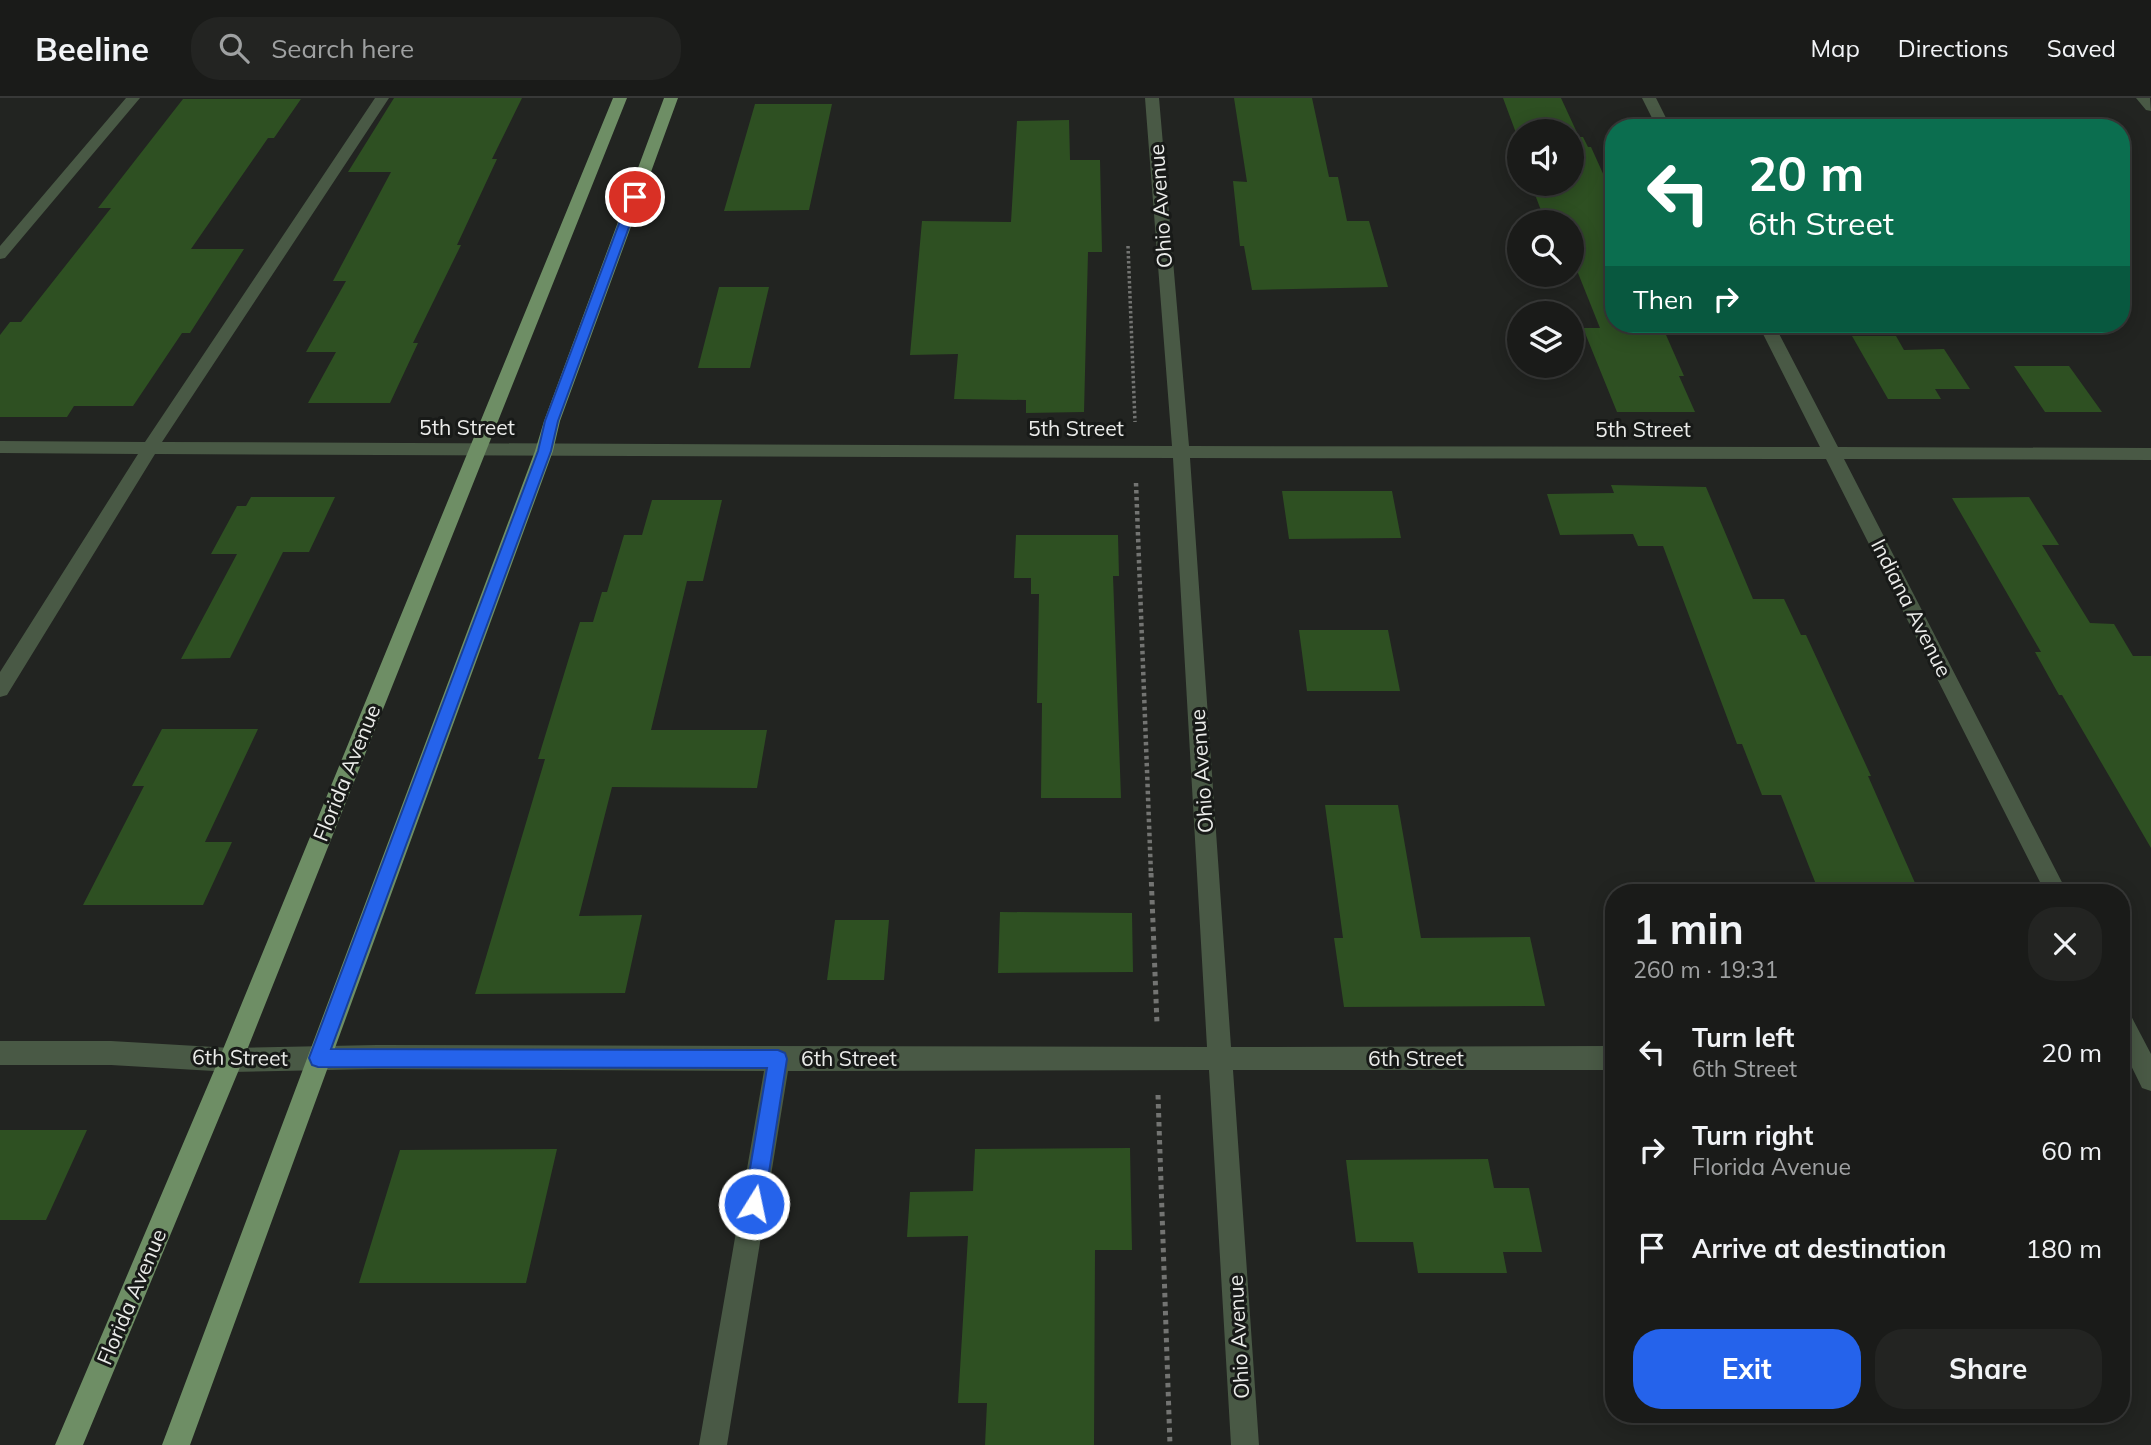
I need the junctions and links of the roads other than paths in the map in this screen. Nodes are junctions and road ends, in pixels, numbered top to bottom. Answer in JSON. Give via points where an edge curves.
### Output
{"nodes":[{"id":1,"x":133,"y":98,"type":"edge"},
{"id":2,"x":382,"y":98,"type":"edge"},
{"id":3,"x":620,"y":98,"type":"edge"},
{"id":4,"x":671,"y":98,"type":"edge"},
{"id":5,"x":1152,"y":98,"type":"edge"},
{"id":6,"x":1649,"y":98,"type":"edge"},
{"id":7,"x":2143,"y":98,"type":"edge"},
{"id":8,"x":2151,"y":107,"type":"edge"},
{"id":9,"x":1660,"y":119,"type":"edge"},
{"id":10,"x":0,"y":255,"type":"edge"},
{"id":11,"x":1771,"y":333,"type":"edge"},
{"id":12,"x":0,"y":447,"type":"edge"},
{"id":13,"x":150,"y":448,"type":"junction"},
{"id":14,"x":478,"y":451,"type":"junction"},
{"id":15,"x":544,"y":451,"type":"junction"},
{"id":16,"x":1181,"y":452,"type":"junction"},
{"id":17,"x":1832,"y":453,"type":"junction"},
{"id":18,"x":2151,"y":454,"type":"edge"},
{"id":19,"x":0,"y":689,"type":"edge"},
{"id":20,"x":2052,"y":884,"type":"edge"},
{"id":21,"x":0,"y":1053,"type":"edge"},
{"id":22,"x":2137,"y":1056,"type":"edge"},
{"id":23,"x":318,"y":1058,"type":"junction"},
{"id":24,"x":1605,"y":1058,"type":"edge"},
{"id":25,"x":778,"y":1059,"type":"junction"},
{"id":26,"x":1222,"y":1059,"type":"junction"},
{"id":27,"x":231,"y":1060,"type":"junction"},
{"id":28,"x":2151,"y":1079,"type":"edge"},
{"id":29,"x":69,"y":1445,"type":"edge"},
{"id":30,"x":176,"y":1445,"type":"edge"},
{"id":31,"x":713,"y":1445,"type":"edge"},
{"id":32,"x":1245,"y":1445,"type":"edge"}],
"edges":[{"from":1,"to":10,"type":"street"},
{"from":2,"to":13,"type":"street"},
{"from":3,"to":14,"type":"main road","name":"Florida Avenue"},
{"from":4,"to":15,"type":"main road","via":[[551,421]]},
{"from":5,"to":16,"type":"street","name":"Ohio Avenue"},
{"from":6,"to":9,"type":"street"},
{"from":7,"to":8,"type":"street"},
{"from":11,"to":17,"type":"street","name":"Indiana Avenue"},
{"from":12,"to":13,"type":"street","name":"5th Street"},
{"from":13,"to":14,"type":"street","name":"5th Street"},
{"from":13,"to":19,"type":"street"},
{"from":14,"to":15,"type":"street","name":"5th Street"},
{"from":14,"to":27,"type":"main road","name":"Florida Avenue"},
{"from":15,"to":16,"type":"street","name":"5th Street"},
{"from":15,"to":23,"type":"main road"},
{"from":16,"to":17,"type":"street","name":"5th Street"},
{"from":16,"to":26,"type":"street","name":"Ohio Avenue"},
{"from":17,"to":18,"type":"street","name":"5th Street"},
{"from":17,"to":20,"type":"street","name":"Indiana Avenue"},
{"from":21,"to":27,"type":"street","name":"6th Street"},
{"from":22,"to":28,"type":"street"},
{"from":23,"to":25,"type":"street","name":"6th Street"},
{"from":23,"to":27,"type":"street","name":"6th Street"},
{"from":23,"to":30,"type":"main road"},
{"from":24,"to":26,"type":"street","name":"6th Street"},
{"from":25,"to":26,"type":"street","name":"6th Street"},
{"from":25,"to":31,"type":"street"},
{"from":26,"to":32,"type":"street","name":"Ohio Avenue"},
{"from":27,"to":29,"type":"main road","name":"Florida Avenue"}]}
